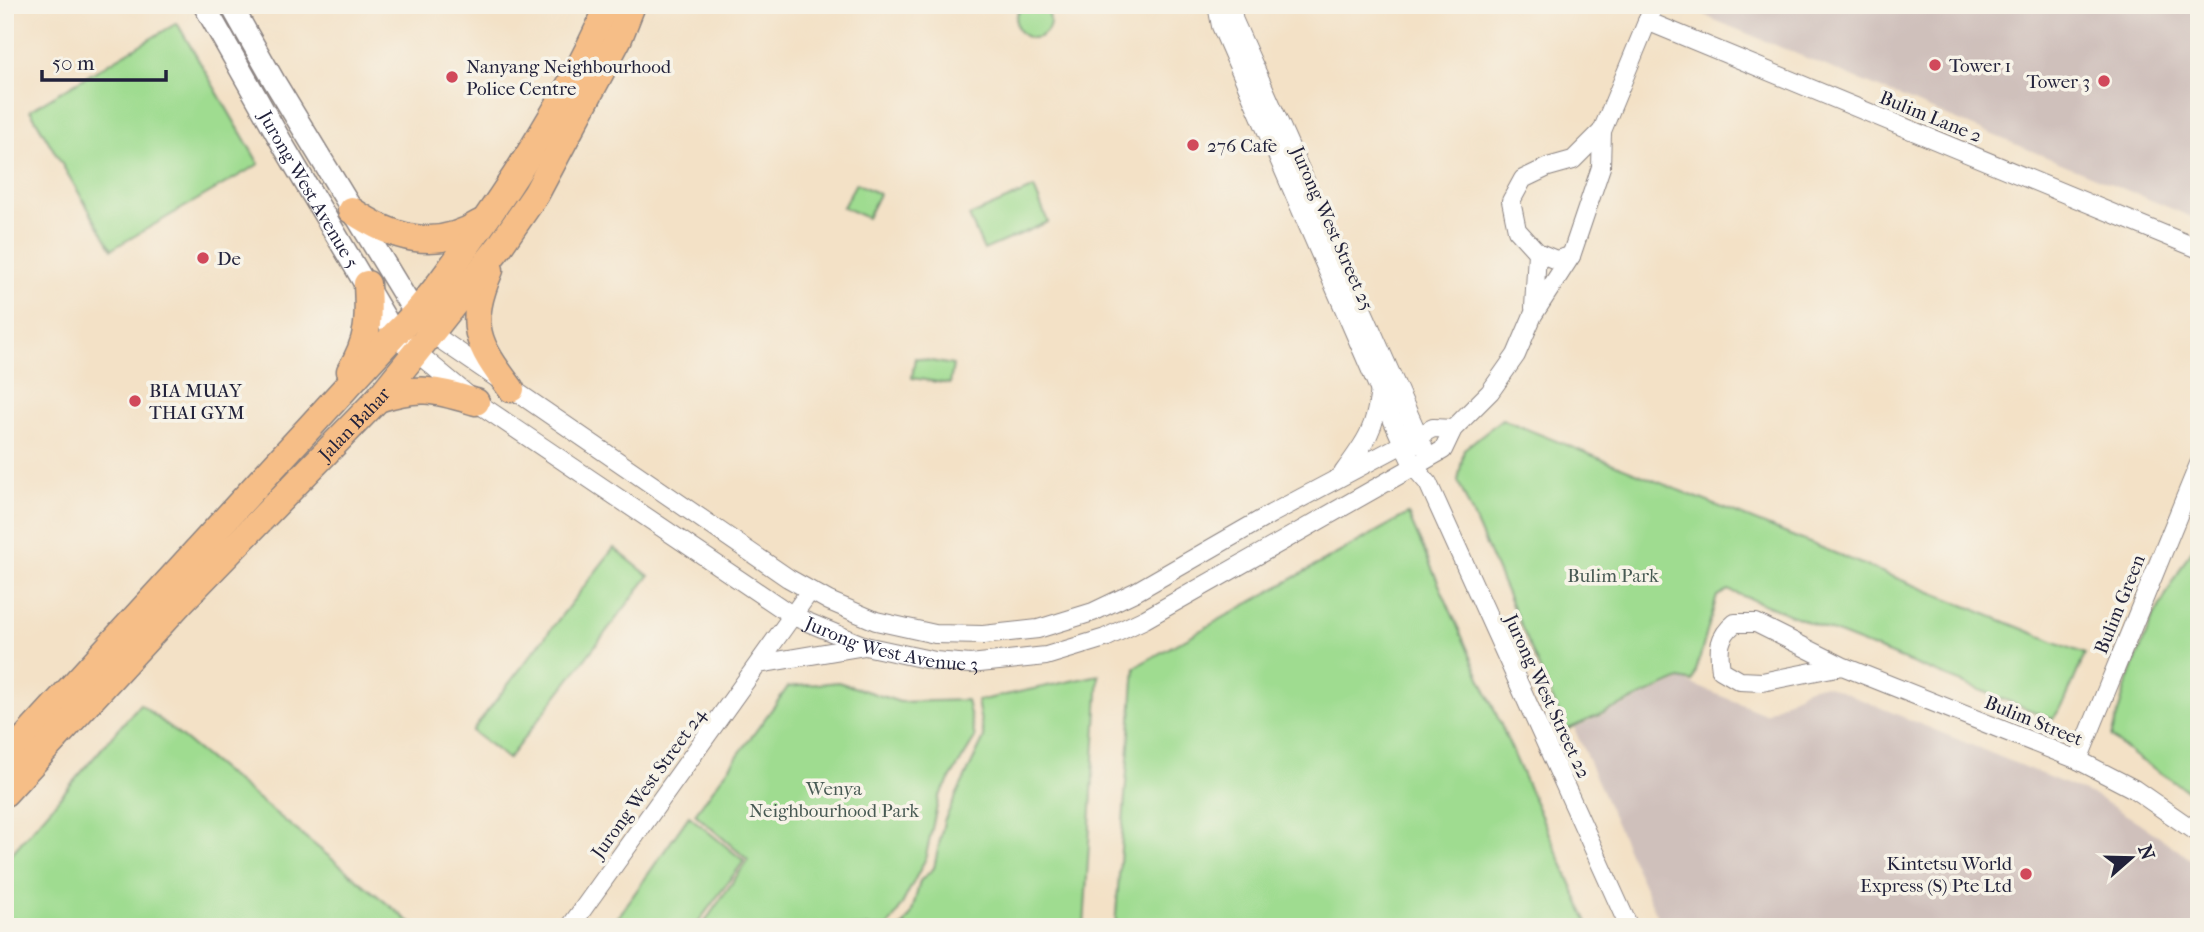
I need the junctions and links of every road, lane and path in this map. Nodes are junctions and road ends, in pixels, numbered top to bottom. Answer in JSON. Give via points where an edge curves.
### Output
{"nodes":[{"id":1,"x":204,"y":5,"type":"edge"},
{"id":2,"x":231,"y":5,"type":"edge"},
{"id":3,"x":609,"y":5,"type":"edge"},
{"id":4,"x":632,"y":5,"type":"edge"},
{"id":5,"x":1217,"y":5,"type":"edge"},
{"id":6,"x":1231,"y":5,"type":"edge"},
{"id":7,"x":1650,"y":13,"type":"edge"},
{"id":8,"x":1602,"y":131,"type":"junction"},
{"id":9,"x":351,"y":210,"type":"junction"},
{"id":10,"x":487,"y":218,"type":"junction"},
{"id":11,"x":500,"y":246,"type":"junction"},
{"id":12,"x":2199,"y":249,"type":"edge"},
{"id":13,"x":1537,"y":252,"type":"junction"},
{"id":14,"x":1571,"y":256,"type":"junction"},
{"id":15,"x":367,"y":284,"type":"junction"},
{"id":16,"x":1533,"y":314,"type":"junction"},
{"id":17,"x":421,"y":333,"type":"junction"},
{"id":18,"x":396,"y":334,"type":"junction"},
{"id":19,"x":1380,"y":387,"type":"junction"},
{"id":20,"x":511,"y":389,"type":"junction"},
{"id":21,"x":378,"y":399,"type":"junction"},
{"id":22,"x":476,"y":402,"type":"junction"},
{"id":23,"x":327,"y":408,"type":"junction"},
{"id":24,"x":1453,"y":429,"type":"junction"},
{"id":25,"x":1411,"y":440,"type":"junction"},
{"id":26,"x":1421,"y":463,"type":"junction"},
{"id":27,"x":2199,"y":464,"type":"edge"},
{"id":28,"x":1341,"y":476,"type":"junction"},
{"id":29,"x":181,"y":566,"type":"junction"},
{"id":30,"x":210,"y":573,"type":"junction"},
{"id":31,"x":810,"y":591,"type":"junction"},
{"id":32,"x":793,"y":617,"type":"junction"},
{"id":33,"x":865,"y":646,"type":"junction"},
{"id":34,"x":759,"y":664,"type":"junction"},
{"id":35,"x":1842,"y":666,"type":"junction"},
{"id":36,"x":5,"y":760,"type":"edge"},
{"id":37,"x":2078,"y":760,"type":"junction"},
{"id":38,"x":5,"y":793,"type":"edge"},
{"id":39,"x":2199,"y":834,"type":"edge"},
{"id":40,"x":570,"y":927,"type":"edge"},
{"id":41,"x":1629,"y":927,"type":"edge"}],
"edges":[{"from":1,"to":15,"type":"street","name":"Jurong West Avenue 5"},
{"from":2,"to":9,"type":"street","name":"Jurong West Avenue 5"},
{"from":3,"to":10,"type":"main road","name":"Jalan Bahar","via":[[542,137]]},
{"from":4,"to":11,"type":"main road","name":"Jalan Bahar","via":[[556,158]]},
{"from":5,"to":19,"type":"street","name":"Jurong West Street 25","via":[[1221,26]]},
{"from":6,"to":25,"type":"street","name":"Jurong West Street 25"},
{"from":7,"to":8,"type":"street"},
{"from":7,"to":12,"type":"street","name":"Bulim Lane 2"},
{"from":8,"to":13,"type":"street","via":[[1573,160],[1523,179],[1511,201],[1517,230]]},
{"from":8,"to":14,"type":"street","via":[[1601,167]]},
{"from":9,"to":10,"type":"main road","via":[[382,228],[419,239],[446,239]]},
{"from":9,"to":17,"type":"street","name":"Jurong West Avenue 5"},
{"from":10,"to":17,"type":"main road","name":"Jalan Bahar"},
{"from":11,"to":17,"type":"main road","name":"Jalan Bahar"},
{"from":11,"to":20,"type":"main road","via":[[481,290],[477,332]]},
{"from":13,"to":14,"type":"street","via":[[1556,260]]},
{"from":13,"to":16,"type":"street"},
{"from":14,"to":16,"type":"street"},
{"from":15,"to":18,"type":"street","name":"Jurong West Avenue 5"},
{"from":15,"to":23,"type":"main road","via":[[367,332],[361,353]]},
{"from":16,"to":24,"type":"street","name":"Jurong West Avenue 3","via":[[1516,355],[1490,392]]},
{"from":17,"to":18,"type":"main road","name":"Jalan Bahar"},
{"from":17,"to":20,"type":"street","name":"Jurong West Avenue 3"},
{"from":17,"to":21,"type":"main road","name":"Jalan Bahar"},
{"from":17,"to":22,"type":"street","name":"Jurong West Avenue 3"},
{"from":18,"to":23,"type":"main road","name":"Jalan Bahar"},
{"from":19,"to":25,"type":"street","name":"Jurong West Street 25"},
{"from":19,"to":28,"type":"street","via":[[1368,439]]},
{"from":20,"to":31,"type":"street","name":"Jurong West Avenue 3"},
{"from":21,"to":22,"type":"main road","via":[[416,389]]},
{"from":21,"to":30,"type":"main road","name":"Jalan Bahar"},
{"from":22,"to":32,"type":"street","name":"Jurong West Avenue 3"},
{"from":23,"to":29,"type":"main road","name":"Jalan Bahar"},
{"from":24,"to":25,"type":"street","name":"Jurong West Avenue 3","via":[[1433,428]]},
{"from":24,"to":26,"type":"street","name":"Jurong West Avenue 3","via":[[1443,450]]},
{"from":25,"to":26,"type":"street","name":"Jurong West Street 25"},
{"from":25,"to":28,"type":"street","name":"Jurong West Avenue 3"},
{"from":26,"to":33,"type":"street","name":"Jurong West Avenue 3","via":[[1105,638],[1046,656],[970,664]]},
{"from":26,"to":41,"type":"street","name":"Jurong West Street 22"},
{"from":27,"to":37,"type":"street","name":"Bulim Green"},
{"from":28,"to":31,"type":"street","name":"Jurong West Avenue 3","via":[[1137,591],[1093,612],[1038,629],[935,634],[876,621]]},
{"from":29,"to":30,"type":"main road","via":[[192,573]]},
{"from":29,"to":36,"type":"main road","name":"Jalan Bahar"},
{"from":30,"to":38,"type":"main road","name":"Jalan Bahar"},
{"from":31,"to":32,"type":"street","name":"Jurong West Street 24"},
{"from":32,"to":33,"type":"street","name":"Jurong West Avenue 3"},
{"from":32,"to":34,"type":"street","name":"Jurong West Street 24"},
{"from":33,"to":34,"type":"street"},
{"from":34,"to":40,"type":"street","name":"Jurong West Street 24"},
{"from":35,"to":35,"type":"street","name":"Bulim Street","via":[[1762,682],[1740,681],[1721,670],[1718,648],[1723,632],[1735,623],[1756,623]]},
{"from":35,"to":37,"type":"street","name":"Bulim Street"},
{"from":37,"to":39,"type":"street","name":"Bulim Street","via":[[2134,789]]}]}
